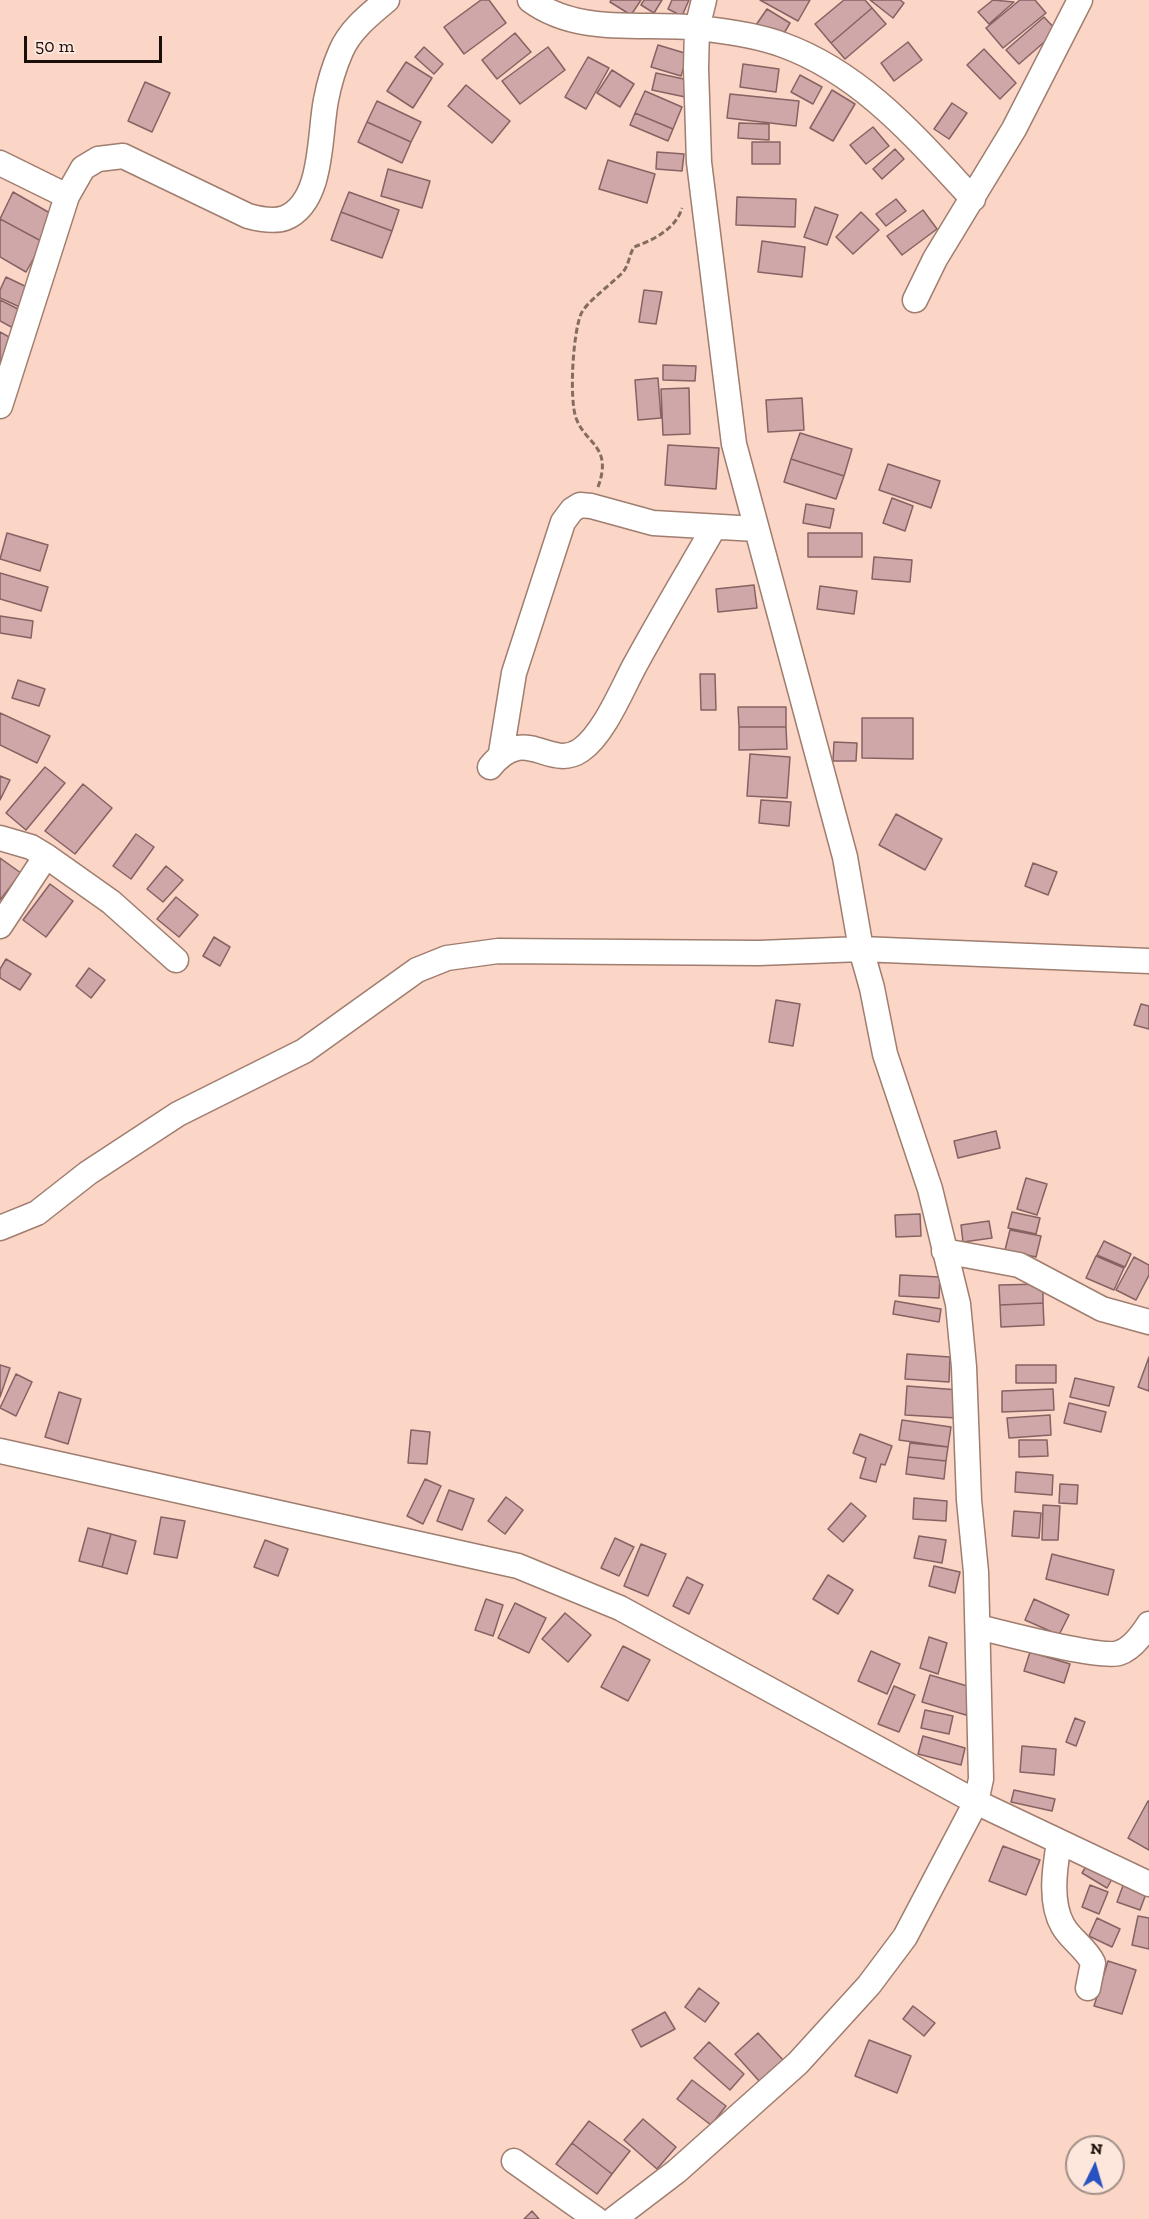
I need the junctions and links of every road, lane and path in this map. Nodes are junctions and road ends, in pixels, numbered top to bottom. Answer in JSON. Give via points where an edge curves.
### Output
{"nodes":[{"id":1,"x":387,"y":0,"type":"edge"},
{"id":2,"x":530,"y":0,"type":"edge"},
{"id":3,"x":704,"y":0,"type":"edge"},
{"id":4,"x":1080,"y":0,"type":"edge"},
{"id":5,"x":697,"y":28,"type":"junction"},
{"id":6,"x":0,"y":163,"type":"edge"},
{"id":7,"x":68,"y":196,"type":"junction"},
{"id":8,"x":973,"y":199,"type":"junction"},
{"id":9,"x":684,"y":201,"type":"dead end"},
{"id":10,"x":915,"y":300,"type":"dead end"},
{"id":11,"x":2,"y":395,"type":"edge"},
{"id":12,"x":591,"y":506,"type":"junction"},
{"id":13,"x":713,"y":529,"type":"junction"},
{"id":14,"x":756,"y":529,"type":"junction"},
{"id":15,"x":0,"y":838,"type":"edge"},
{"id":16,"x":46,"y":856,"type":"junction"},
{"id":17,"x":0,"y":926,"type":"edge"},
{"id":18,"x":861,"y":949,"type":"junction"},
{"id":19,"x":176,"y":960,"type":"dead end"},
{"id":20,"x":1149,"y":961,"type":"edge"},
{"id":21,"x":0,"y":1228,"type":"edge"},
{"id":22,"x":944,"y":1251,"type":"junction"},
{"id":23,"x":1149,"y":1322,"type":"edge"},
{"id":24,"x":0,"y":1451,"type":"edge"},
{"id":25,"x":1149,"y":1624,"type":"edge"},
{"id":26,"x":978,"y":1627,"type":"junction"},
{"id":27,"x":976,"y":1802,"type":"junction"},
{"id":28,"x":1059,"y":1842,"type":"junction"},
{"id":29,"x":1149,"y":1884,"type":"edge"},
{"id":30,"x":1088,"y":1988,"type":"dead end"},
{"id":31,"x":514,"y":2162,"type":"dead end"},
{"id":32,"x":596,"y":2219,"type":"edge"},
{"id":33,"x":614,"y":2219,"type":"edge"}],
"edges":[{"from":1,"to":7,"type":"street","via":[[350,35],[341,52],[325,101],[318,164],[311,186],[302,204],[284,218],[263,220],[248,216],[123,156],[98,159],[83,168]]},
{"from":2,"to":5,"type":"street","via":[[566,19]]},
{"from":3,"to":5,"type":"street"},
{"from":4,"to":8,"type":"street"},
{"from":5,"to":8,"type":"street","via":[[782,45],[840,74],[892,114]]},
{"from":5,"to":14,"type":"street","via":[[701,175],[734,444]]},
{"from":6,"to":7,"type":"street"},
{"from":7,"to":11,"type":"street"},
{"from":8,"to":10,"type":"street","via":[[935,259]]},
{"from":9,"to":12,"type":"path","via":[[681,213],[661,235],[634,247],[626,269],[582,311],[575,334],[571,389],[576,419],[599,448],[602,475]]},
{"from":12,"to":13,"type":"street","via":[[653,524]]},
{"from":12,"to":13,"type":"street","via":[[580,505],[563,522],[514,673],[496,760],[520,747],[559,756],[573,755],[584,748],[622,692]]},
{"from":13,"to":14,"type":"street"},
{"from":14,"to":18,"type":"street","via":[[845,856]]},
{"from":15,"to":16,"type":"street"},
{"from":16,"to":17,"type":"street"},
{"from":16,"to":19,"type":"street","via":[[111,902]]},
{"from":18,"to":20,"type":"street"},
{"from":18,"to":21,"type":"street","via":[[759,953],[498,951],[447,958],[417,970],[304,1051],[178,1114],[88,1173],[37,1214]]},
{"from":18,"to":22,"type":"street","via":[[885,1053],[927,1181]]},
{"from":22,"to":23,"type":"street","via":[[1019,1265],[1102,1309]]},
{"from":22,"to":26,"type":"street","via":[[958,1305],[964,1367]]},
{"from":24,"to":27,"type":"street","via":[[518,1566],[620,1608]]},
{"from":25,"to":26,"type":"street","via":[[1139,1639],[1119,1653],[1095,1653]]},
{"from":26,"to":27,"type":"street","via":[[981,1779]]},
{"from":27,"to":28,"type":"street"},
{"from":27,"to":33,"type":"street","via":[[905,1937],[869,1985],[798,2063],[677,2171]]},
{"from":28,"to":29,"type":"street"},
{"from":28,"to":30,"type":"street","via":[[1053,1877],[1058,1908],[1062,1925],[1093,1963]]},
{"from":31,"to":32,"type":"street"}]}
